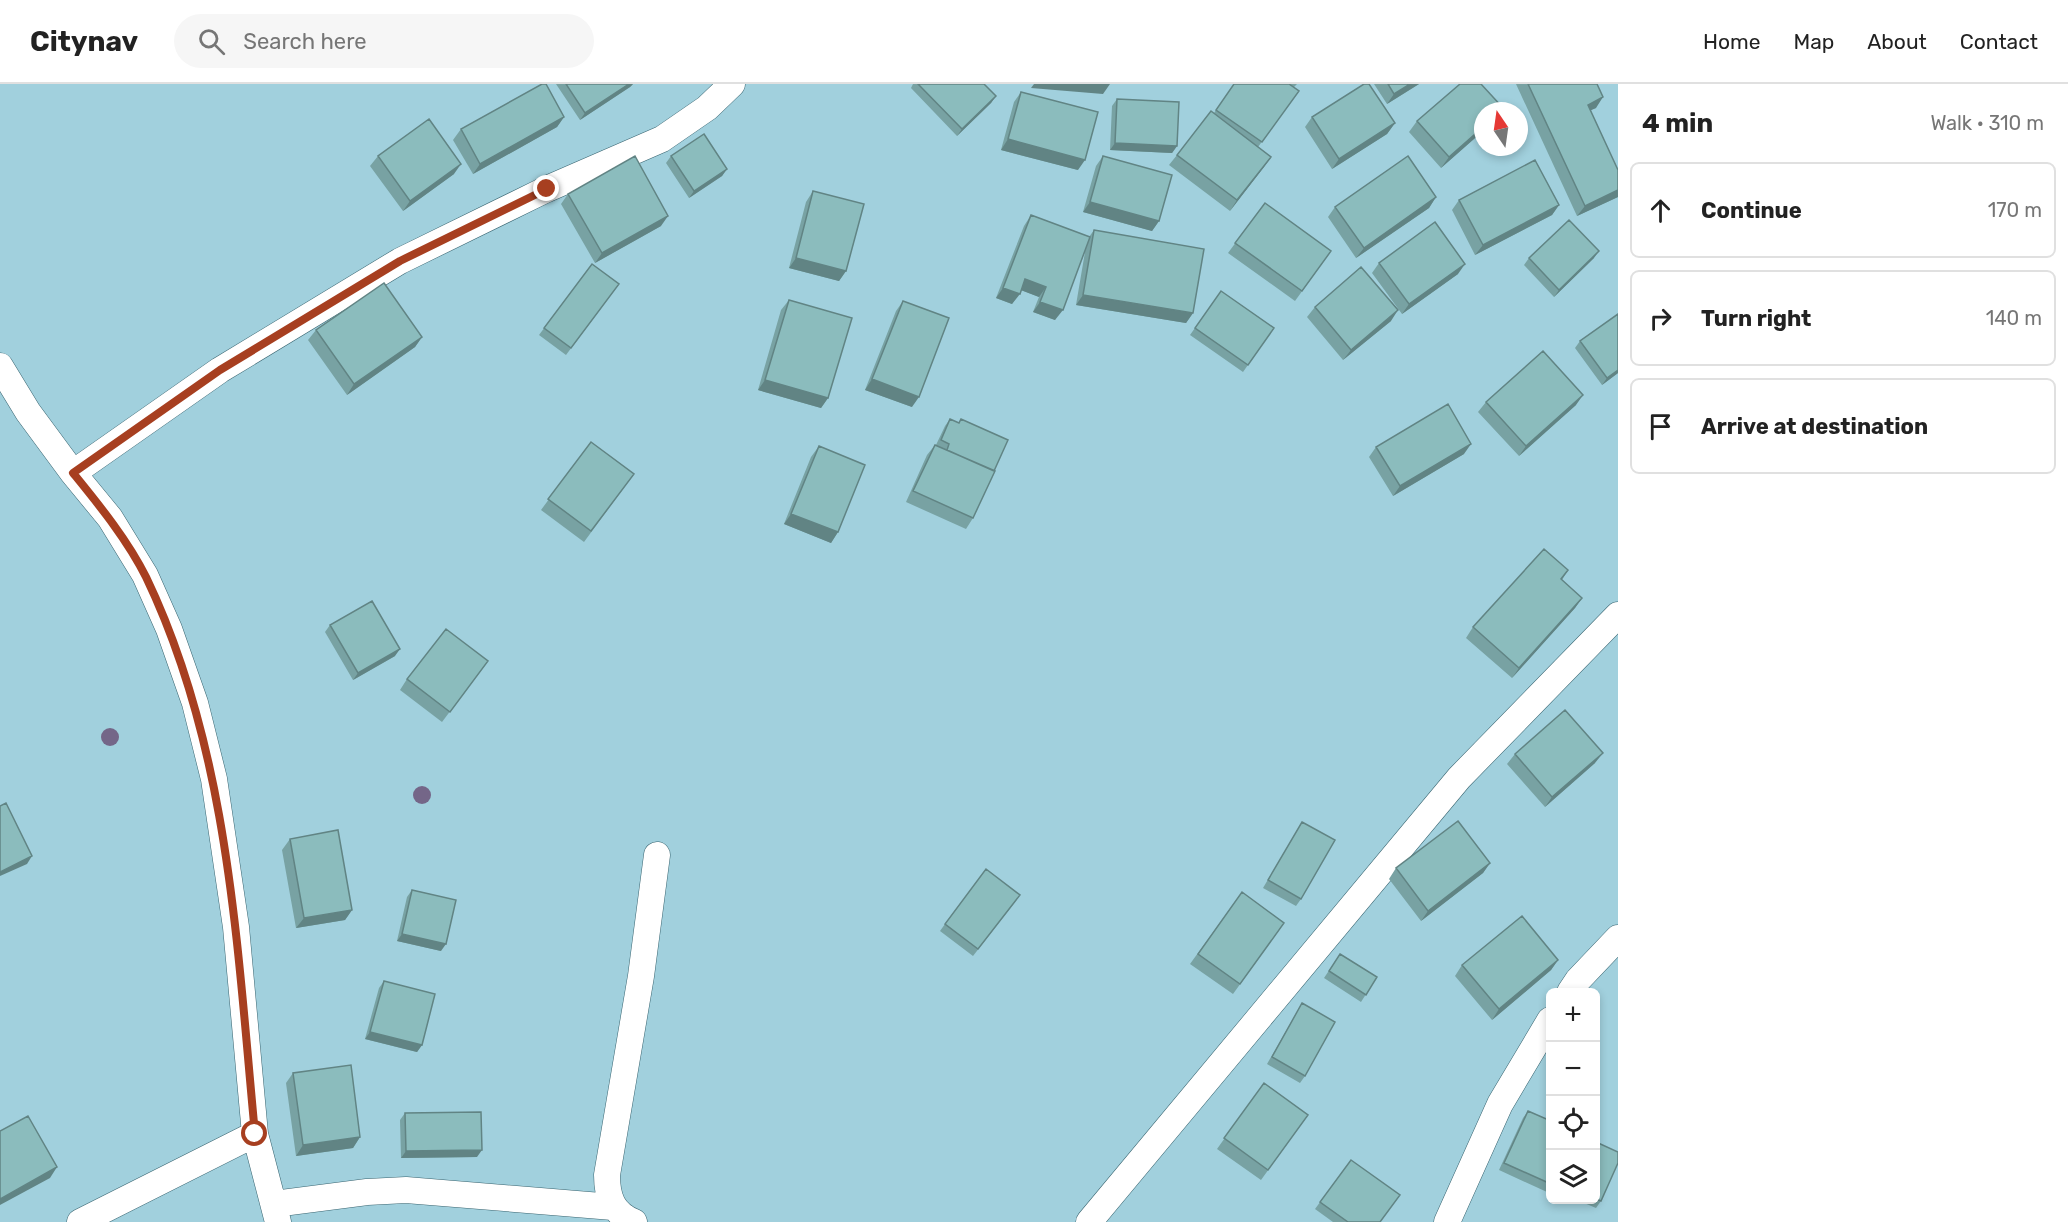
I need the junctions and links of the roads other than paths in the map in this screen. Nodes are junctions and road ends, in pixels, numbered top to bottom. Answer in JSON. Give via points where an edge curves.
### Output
{"nodes":[{"id":1,"x":732,"y":84,"type":"edge"},
{"id":2,"x":0,"y":366,"type":"edge"},
{"id":3,"x":73,"y":473,"type":"junction"},
{"id":4,"x":1618,"y":615,"type":"edge"},
{"id":5,"x":657,"y":855,"type":"dead end"},
{"id":6,"x":1618,"y":938,"type":"edge"},
{"id":7,"x":1573,"y":988,"type":"edge"},
{"id":8,"x":1546,"y":1028,"type":"edge"},
{"id":9,"x":255,"y":1134,"type":"junction"},
{"id":10,"x":613,"y":1207,"type":"junction"},
{"id":11,"x":276,"y":1213,"type":"edge"},
{"id":12,"x":80,"y":1222,"type":"edge"},
{"id":13,"x":634,"y":1222,"type":"edge"},
{"id":14,"x":1089,"y":1222,"type":"edge"},
{"id":15,"x":1447,"y":1222,"type":"edge"}],
"edges":[{"from":1,"to":3,"type":"street","via":[[707,108],[662,139],[547,189],[400,261],[220,370]]},
{"from":2,"to":3,"type":"street"},
{"from":3,"to":9,"type":"street","via":[[110,518],[145,575],[195,703],[214,779],[236,927]]},
{"from":4,"to":14,"type":"street","via":[[1459,778]]},
{"from":5,"to":10,"type":"street","via":[[607,1175]]},
{"from":6,"to":7,"type":"street"},
{"from":8,"to":15,"type":"street","via":[[1500,1104]]},
{"from":9,"to":11,"type":"street"},
{"from":9,"to":12,"type":"street"},
{"from":10,"to":11,"type":"street","via":[[406,1190],[367,1192]]},
{"from":10,"to":13,"type":"street"}]}
